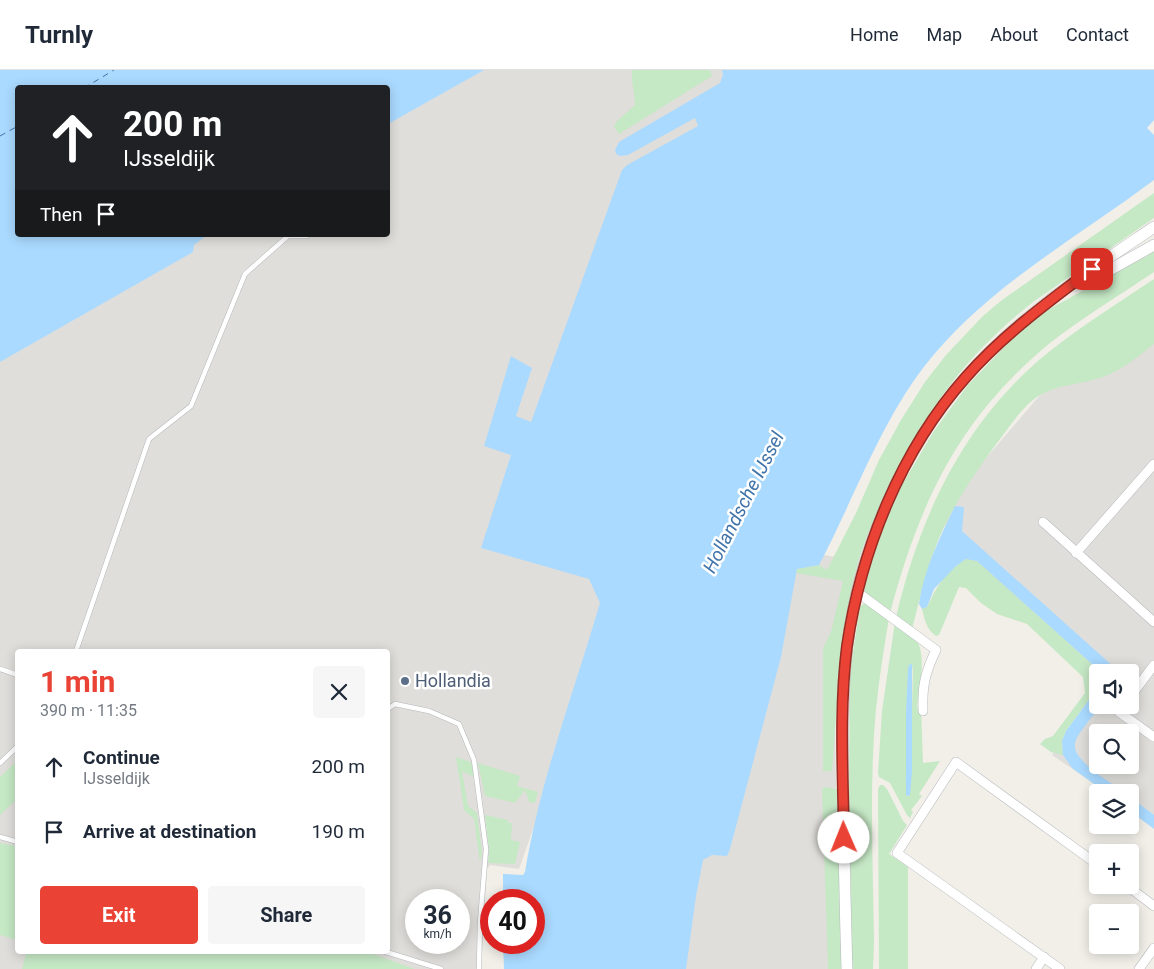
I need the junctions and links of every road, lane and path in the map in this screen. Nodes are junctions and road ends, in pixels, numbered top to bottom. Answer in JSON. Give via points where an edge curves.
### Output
{"nodes":[{"id":1,"x":1154,"y":226,"type":"edge"},
{"id":2,"x":287,"y":237,"type":"edge"},
{"id":3,"x":1154,"y":245,"type":"edge"},
{"id":4,"x":1092,"y":269,"type":"junction"},
{"id":5,"x":1154,"y":464,"type":"edge"},
{"id":6,"x":1043,"y":522,"type":"dead end"},
{"id":7,"x":1076,"y":553,"type":"junction"},
{"id":8,"x":857,"y":592,"type":"junction"},
{"id":9,"x":1154,"y":622,"type":"edge"},
{"id":10,"x":77,"y":649,"type":"edge"},
{"id":11,"x":1154,"y":664,"type":"edge"},
{"id":12,"x":0,"y":670,"type":"edge"},
{"id":13,"x":15,"y":675,"type":"edge"},
{"id":14,"x":1139,"y":685,"type":"edge"},
{"id":15,"x":390,"y":708,"type":"edge"},
{"id":16,"x":923,"y":711,"type":"dead end"},
{"id":17,"x":1123,"y":714,"type":"edge"},
{"id":18,"x":1154,"y":737,"type":"edge"},
{"id":19,"x":15,"y":749,"type":"edge"},
{"id":20,"x":0,"y":763,"type":"edge"},
{"id":21,"x":0,"y":837,"type":"edge"},
{"id":22,"x":15,"y":841,"type":"edge"},
{"id":23,"x":1089,"y":858,"type":"edge"},
{"id":24,"x":1138,"y":894,"type":"edge"},
{"id":25,"x":1154,"y":906,"type":"edge"},
{"id":26,"x":1154,"y":948,"type":"edge"},
{"id":27,"x":390,"y":953,"type":"edge"},
{"id":28,"x":1044,"y":958,"type":"junction"},
{"id":29,"x":441,"y":969,"type":"edge"},
{"id":30,"x":479,"y":969,"type":"edge"},
{"id":31,"x":847,"y":969,"type":"edge"},
{"id":32,"x":1036,"y":969,"type":"edge"},
{"id":33,"x":1060,"y":969,"type":"edge"},
{"id":34,"x":1139,"y":969,"type":"edge"}],
"edges":[{"from":1,"to":4,"type":"street"},
{"from":2,"to":10,"type":"lane","via":[[245,274],[191,406],[149,440]]},
{"from":3,"to":4,"type":"street","via":[[1102,274]]},
{"from":4,"to":8,"type":"street","via":[[1022,323],[987,355],[941,410],[917,446],[887,506]]},
{"from":5,"to":7,"type":"street"},
{"from":6,"to":7,"type":"street"},
{"from":7,"to":9,"type":"street"},
{"from":8,"to":16,"type":"street","via":[[936,650],[926,672]]},
{"from":8,"to":31,"type":"street","via":[[847,647],[843,714]]},
{"from":11,"to":14,"type":"street"},
{"from":12,"to":13,"type":"lane"},
{"from":15,"to":30,"type":"lane","via":[[395,704],[429,711],[460,724],[474,760],[486,849]]},
{"from":17,"to":18,"type":"street"},
{"from":19,"to":20,"type":"lane"},
{"from":21,"to":22,"type":"lane"},
{"from":23,"to":28,"type":"street","via":[[956,762],[897,853]]},
{"from":24,"to":25,"type":"street"},
{"from":26,"to":34,"type":"street"},
{"from":27,"to":29,"type":"lane"},
{"from":28,"to":32,"type":"street"},
{"from":28,"to":33,"type":"street"}]}
